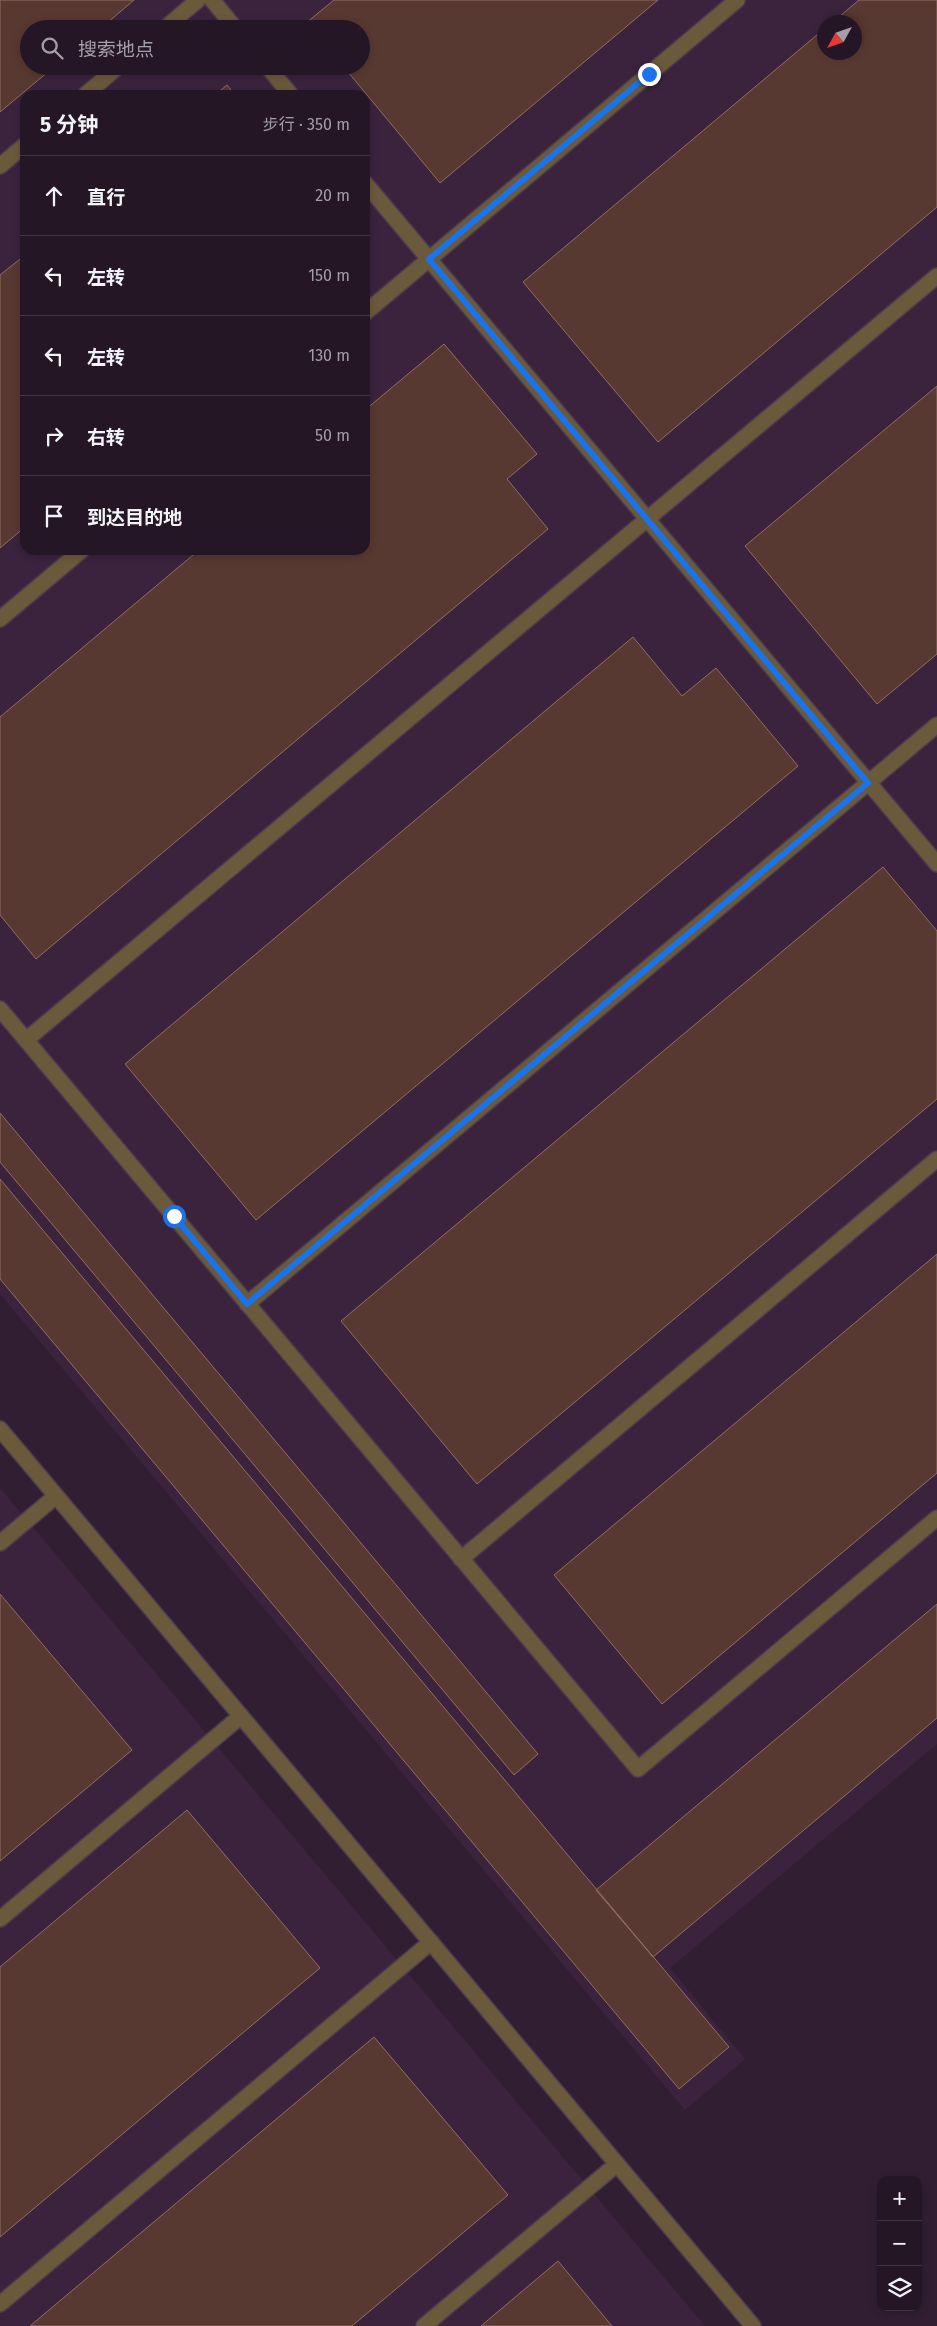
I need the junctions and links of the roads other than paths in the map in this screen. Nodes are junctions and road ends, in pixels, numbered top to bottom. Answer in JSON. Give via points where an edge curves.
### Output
{"nodes":[{"id":1,"x":198,"y":0,"type":"edge"},
{"id":2,"x":212,"y":0,"type":"edge"},
{"id":3,"x":738,"y":0,"type":"edge"},
{"id":4,"x":175,"y":20,"type":"edge"},
{"id":5,"x":229,"y":20,"type":"edge"},
{"id":6,"x":108,"y":75,"type":"edge"},
{"id":7,"x":274,"y":75,"type":"edge"},
{"id":8,"x":91,"y":90,"type":"edge"},
{"id":9,"x":287,"y":90,"type":"edge"},
{"id":10,"x":20,"y":149,"type":"edge"},
{"id":11,"x":0,"y":166,"type":"edge"},
{"id":12,"x":370,"y":189,"type":"edge"},
{"id":13,"x":429,"y":259,"type":"junction"},
{"id":14,"x":937,"y":276,"type":"edge"},
{"id":15,"x":370,"y":308,"type":"edge"},
{"id":16,"x":647,"y":519,"type":"junction"},
{"id":17,"x":76,"y":555,"type":"edge"},
{"id":18,"x":0,"y":619,"type":"edge"},
{"id":19,"x":937,"y":725,"type":"edge"},
{"id":20,"x":868,"y":783,"type":"junction"},
{"id":21,"x":937,"y":864,"type":"edge"},
{"id":22,"x":0,"y":1009,"type":"edge"},
{"id":23,"x":26,"y":1040,"type":"junction"},
{"id":24,"x":937,"y":1160,"type":"edge"},
{"id":25,"x":247,"y":1304,"type":"junction"},
{"id":26,"x":0,"y":1429,"type":"edge"},
{"id":27,"x":56,"y":1496,"type":"junction"},
{"id":28,"x":937,"y":1518,"type":"edge"},
{"id":29,"x":0,"y":1543,"type":"edge"},
{"id":30,"x":461,"y":1559,"type":"junction"},
{"id":31,"x":241,"y":1716,"type":"junction"},
{"id":32,"x":0,"y":1919,"type":"edge"},
{"id":33,"x":431,"y":1942,"type":"junction"},
{"id":34,"x":617,"y":2164,"type":"junction"},
{"id":35,"x":0,"y":2304,"type":"edge"},
{"id":36,"x":424,"y":2326,"type":"edge"},
{"id":37,"x":753,"y":2326,"type":"edge"}],
"edges":[{"from":1,"to":4,"type":"street"},
{"from":2,"to":5,"type":"street"},
{"from":3,"to":13,"type":"street"},
{"from":6,"to":8,"type":"street"},
{"from":7,"to":9,"type":"street"},
{"from":10,"to":11,"type":"street"},
{"from":12,"to":13,"type":"street"},
{"from":13,"to":15,"type":"street"},
{"from":13,"to":16,"type":"street"},
{"from":14,"to":16,"type":"street"},
{"from":16,"to":20,"type":"street"},
{"from":16,"to":23,"type":"street"},
{"from":17,"to":18,"type":"street"},
{"from":19,"to":20,"type":"street"},
{"from":20,"to":21,"type":"street"},
{"from":20,"to":25,"type":"street"},
{"from":22,"to":23,"type":"street"},
{"from":23,"to":25,"type":"street"},
{"from":24,"to":30,"type":"street"},
{"from":25,"to":30,"type":"street"},
{"from":26,"to":27,"type":"street"},
{"from":27,"to":29,"type":"street"},
{"from":27,"to":31,"type":"street"},
{"from":28,"to":30,"type":"street","via":[[638,1769]]},
{"from":31,"to":32,"type":"street"},
{"from":31,"to":33,"type":"street"},
{"from":33,"to":34,"type":"street"},
{"from":33,"to":35,"type":"street"},
{"from":34,"to":36,"type":"street"},
{"from":34,"to":37,"type":"street"}]}
